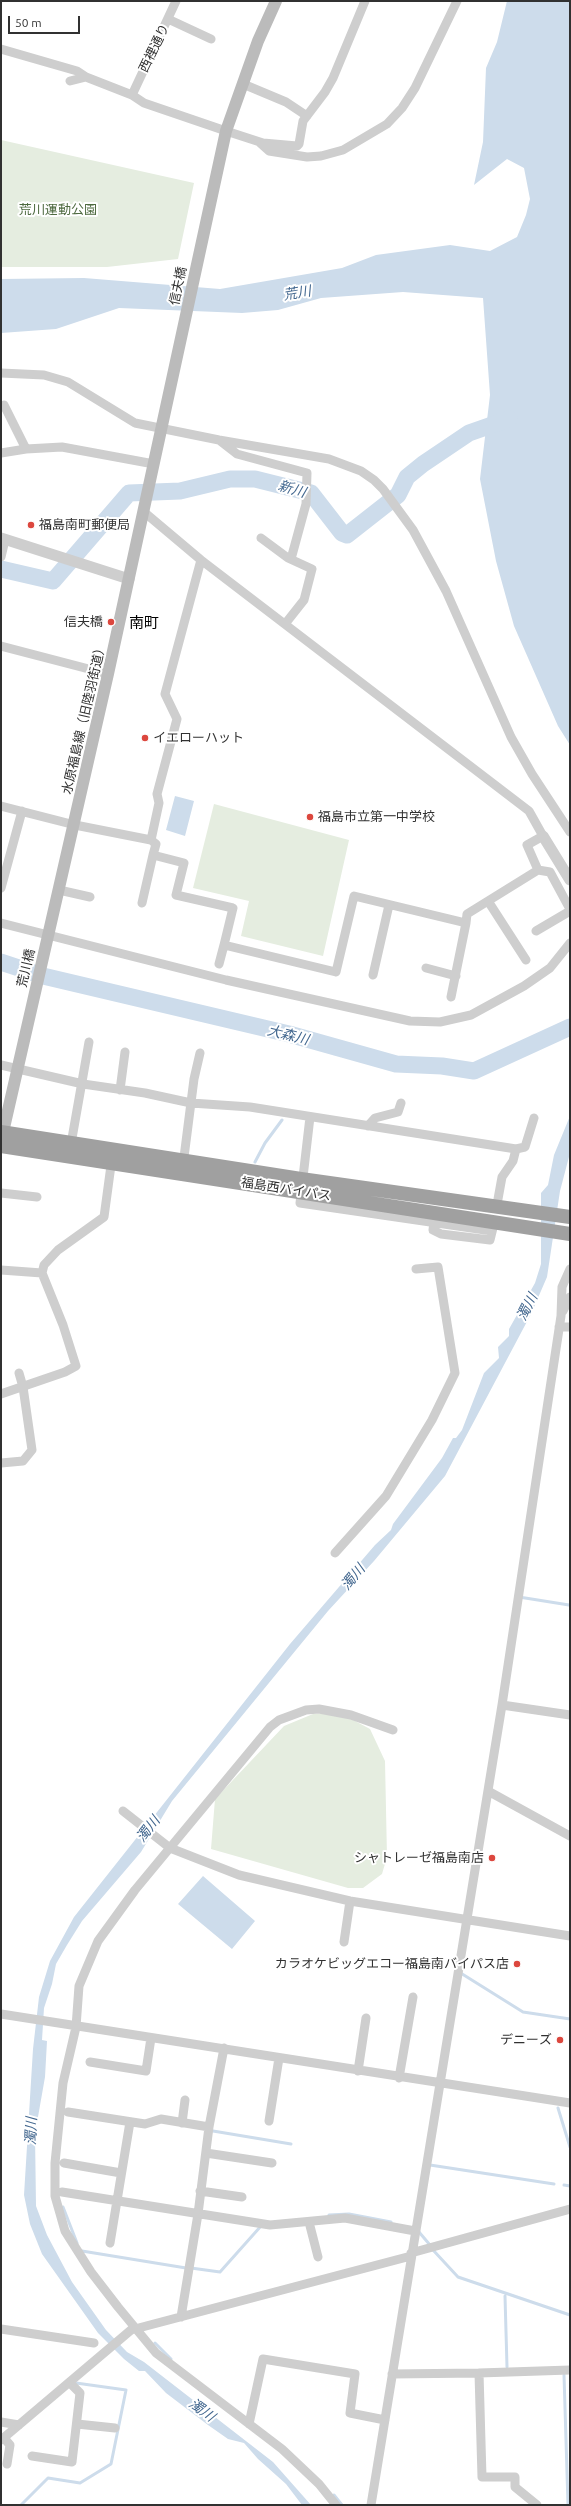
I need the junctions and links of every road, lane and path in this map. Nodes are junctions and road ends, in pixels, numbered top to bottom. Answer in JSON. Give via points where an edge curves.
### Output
{"nodes":[{"id":1,"x":176,"y":1,"type":"edge"},
{"id":2,"x":276,"y":1,"type":"edge"},
{"id":3,"x":365,"y":1,"type":"edge"},
{"id":4,"x":457,"y":1,"type":"edge"},
{"id":5,"x":168,"y":19,"type":"junction"},
{"id":6,"x":211,"y":39,"type":"dead end"},
{"id":7,"x":1,"y":49,"type":"edge"},
{"id":8,"x":86,"y":77,"type":"junction"},
{"id":9,"x":70,"y":81,"type":"dead end"},
{"id":10,"x":243,"y":84,"type":"junction"},
{"id":11,"x":132,"y":95,"type":"junction"},
{"id":12,"x":307,"y":116,"type":"junction"},
{"id":13,"x":226,"y":131,"type":"junction"},
{"id":14,"x":258,"y":141,"type":"junction"},
{"id":15,"x":1,"y":373,"type":"edge"},
{"id":16,"x":4,"y":405,"type":"dead end"},
{"id":17,"x":162,"y":429,"type":"junction"},
{"id":18,"x":219,"y":440,"type":"junction"},
{"id":19,"x":26,"y":449,"type":"junction"},
{"id":20,"x":1,"y":453,"type":"edge"},
{"id":21,"x":154,"y":464,"type":"junction"},
{"id":22,"x":144,"y":512,"type":"junction"},
{"id":23,"x":261,"y":538,"type":"dead end"},
{"id":24,"x":3,"y":539,"type":"edge"},
{"id":25,"x":1,"y":557,"type":"edge"},
{"id":26,"x":291,"y":559,"type":"junction"},
{"id":27,"x":201,"y":560,"type":"junction"},
{"id":28,"x":129,"y":580,"type":"junction"},
{"id":29,"x":285,"y":624,"type":"junction"},
{"id":30,"x":1,"y":646,"type":"edge"},
{"id":31,"x":108,"y":674,"type":"junction"},
{"id":32,"x":1,"y":806,"type":"edge"},
{"id":33,"x":22,"y":812,"type":"junction"},
{"id":34,"x":75,"y":825,"type":"junction"},
{"id":35,"x":570,"y":832,"type":"edge"},
{"id":36,"x":543,"y":836,"type":"junction"},
{"id":37,"x":151,"y":840,"type":"junction"},
{"id":38,"x":153,"y":855,"type":"junction"},
{"id":39,"x":538,"y":870,"type":"junction"},
{"id":40,"x":2,"y":878,"type":"edge"},
{"id":41,"x":570,"y":880,"type":"edge"},
{"id":42,"x":1,"y":888,"type":"edge"},
{"id":43,"x":59,"y":890,"type":"junction"},
{"id":44,"x":90,"y":897,"type":"dead end"},
{"id":45,"x":488,"y":901,"type":"junction"},
{"id":46,"x":142,"y":903,"type":"dead end"},
{"id":47,"x":389,"y":905,"type":"junction"},
{"id":48,"x":570,"y":910,"type":"edge"},
{"id":49,"x":466,"y":922,"type":"junction"},
{"id":50,"x":1,"y":923,"type":"edge"},
{"id":51,"x":536,"y":930,"type":"dead end"},
{"id":52,"x":47,"y":938,"type":"junction"},
{"id":53,"x":570,"y":943,"type":"edge"},
{"id":54,"x":224,"y":945,"type":"junction"},
{"id":55,"x":526,"y":960,"type":"dead end"},
{"id":56,"x":220,"y":964,"type":"dead end"},
{"id":57,"x":426,"y":968,"type":"dead end"},
{"id":58,"x":373,"y":975,"type":"dead end"},
{"id":59,"x":456,"y":976,"type":"junction"},
{"id":60,"x":451,"y":997,"type":"dead end"},
{"id":61,"x":88,"y":1042,"type":"dead end"},
{"id":62,"x":125,"y":1052,"type":"dead end"},
{"id":63,"x":200,"y":1053,"type":"dead end"},
{"id":64,"x":1,"y":1065,"type":"edge"},
{"id":65,"x":17,"y":1070,"type":"junction"},
{"id":66,"x":83,"y":1084,"type":"junction"},
{"id":67,"x":120,"y":1090,"type":"junction"},
{"id":68,"x":191,"y":1103,"type":"junction"},
{"id":69,"x":401,"y":1103,"type":"dead end"},
{"id":70,"x":310,"y":1117,"type":"junction"},
{"id":71,"x":534,"y":1118,"type":"dead end"},
{"id":72,"x":368,"y":1126,"type":"junction"},
{"id":73,"x":2,"y":1138,"type":"edge"},
{"id":74,"x":71,"y":1144,"type":"junction"},
{"id":75,"x":516,"y":1149,"type":"junction"},
{"id":76,"x":112,"y":1157,"type":"junction"},
{"id":77,"x":182,"y":1166,"type":"junction"},
{"id":78,"x":300,"y":1185,"type":"junction"},
{"id":79,"x":1,"y":1193,"type":"edge"},
{"id":80,"x":37,"y":1197,"type":"dead end"},
{"id":81,"x":498,"y":1199,"type":"dead end"},
{"id":82,"x":570,"y":1217,"type":"edge"},
{"id":83,"x":493,"y":1229,"type":"dead end"},
{"id":84,"x":570,"y":1234,"type":"edge"},
{"id":85,"x":416,"y":1269,"type":"dead end"},
{"id":86,"x":570,"y":1269,"type":"edge"},
{"id":87,"x":1,"y":1270,"type":"edge"},
{"id":88,"x":42,"y":1273,"type":"junction"},
{"id":89,"x":570,"y":1297,"type":"edge"},
{"id":90,"x":561,"y":1316,"type":"junction"},
{"id":91,"x":559,"y":1327,"type":"junction"},
{"id":92,"x":570,"y":1327,"type":"edge"},
{"id":93,"x":18,"y":1373,"type":"dead end"},
{"id":94,"x":23,"y":1386,"type":"junction"},
{"id":95,"x":1,"y":1394,"type":"edge"},
{"id":96,"x":1,"y":1463,"type":"edge"},
{"id":97,"x":335,"y":1553,"type":"dead end"},
{"id":98,"x":502,"y":1705,"type":"junction"},
{"id":99,"x":570,"y":1715,"type":"edge"},
{"id":100,"x":393,"y":1730,"type":"dead end"},
{"id":101,"x":488,"y":1791,"type":"junction"},
{"id":102,"x":123,"y":1811,"type":"dead end"},
{"id":103,"x":570,"y":1836,"type":"edge"},
{"id":104,"x":170,"y":1848,"type":"junction"},
{"id":105,"x":350,"y":1901,"type":"junction"},
{"id":106,"x":466,"y":1918,"type":"junction"},
{"id":107,"x":570,"y":1936,"type":"edge"},
{"id":108,"x":344,"y":1942,"type":"dead end"},
{"id":109,"x":413,"y":1998,"type":"dead end"},
{"id":110,"x":1,"y":2014,"type":"edge"},
{"id":111,"x":366,"y":2018,"type":"dead end"},
{"id":112,"x":76,"y":2027,"type":"junction"},
{"id":113,"x":151,"y":2038,"type":"junction"},
{"id":114,"x":224,"y":2048,"type":"junction"},
{"id":115,"x":279,"y":2058,"type":"junction"},
{"id":116,"x":90,"y":2062,"type":"dead end"},
{"id":117,"x":358,"y":2071,"type":"junction"},
{"id":118,"x":399,"y":2078,"type":"junction"},
{"id":119,"x":440,"y":2084,"type":"junction"},
{"id":120,"x":185,"y":2100,"type":"dead end"},
{"id":121,"x":570,"y":2103,"type":"edge"},
{"id":122,"x":68,"y":2112,"type":"dead end"},
{"id":123,"x":130,"y":2122,"type":"junction"},
{"id":124,"x":269,"y":2122,"type":"dead end"},
{"id":125,"x":182,"y":2123,"type":"junction"},
{"id":126,"x":209,"y":2127,"type":"junction"},
{"id":127,"x":206,"y":2153,"type":"junction"},
{"id":128,"x":64,"y":2163,"type":"dead end"},
{"id":129,"x":272,"y":2163,"type":"dead end"},
{"id":130,"x":121,"y":2173,"type":"junction"},
{"id":131,"x":200,"y":2191,"type":"junction"},
{"id":132,"x":62,"y":2192,"type":"dead end"},
{"id":133,"x":242,"y":2197,"type":"dead end"},
{"id":134,"x":116,"y":2202,"type":"junction"},
{"id":135,"x":570,"y":2209,"type":"edge"},
{"id":136,"x":198,"y":2214,"type":"junction"},
{"id":137,"x":309,"y":2222,"type":"junction"},
{"id":138,"x":415,"y":2231,"type":"junction"},
{"id":139,"x":110,"y":2243,"type":"dead end"},
{"id":140,"x":411,"y":2255,"type":"junction"},
{"id":141,"x":318,"y":2257,"type":"dead end"},
{"id":142,"x":181,"y":2317,"type":"junction"},
{"id":143,"x":1,"y":2329,"type":"edge"},
{"id":144,"x":134,"y":2330,"type":"junction"},
{"id":145,"x":94,"y":2343,"type":"dead end"},
{"id":146,"x":570,"y":2370,"type":"edge"},
{"id":147,"x":479,"y":2372,"type":"junction"},
{"id":148,"x":392,"y":2374,"type":"junction"},
{"id":149,"x":70,"y":2383,"type":"junction"},
{"id":150,"x":385,"y":2420,"type":"junction"},
{"id":151,"x":1,"y":2422,"type":"edge"},
{"id":152,"x":77,"y":2424,"type":"junction"},
{"id":153,"x":249,"y":2424,"type":"junction"},
{"id":154,"x":19,"y":2425,"type":"junction"},
{"id":155,"x":115,"y":2428,"type":"dead end"},
{"id":156,"x":2,"y":2439,"type":"edge"},
{"id":157,"x":32,"y":2456,"type":"dead end"},
{"id":158,"x":7,"y":2464,"type":"dead end"},
{"id":159,"x":336,"y":2505,"type":"edge"},
{"id":160,"x":371,"y":2505,"type":"edge"},
{"id":161,"x":537,"y":2505,"type":"edge"}],
"edges":[{"from":1,"to":5,"type":"street","name":"西裡通り"},
{"from":2,"to":10,"type":"main road"},
{"from":3,"to":12,"type":"street","via":[[333,78]]},
{"from":4,"to":14,"type":"street","via":[[415,88],[402,108],[386,124],[343,150],[321,156],[307,157],[269,151]]},
{"from":5,"to":6,"type":"street"},
{"from":5,"to":11,"type":"street","name":"西裡通り"},
{"from":7,"to":8,"type":"street","via":[[57,64]]},
{"from":8,"to":9,"type":"street"},
{"from":8,"to":11,"type":"street"},
{"from":10,"to":12,"type":"street","via":[[286,102]]},
{"from":10,"to":13,"type":"main road"},
{"from":11,"to":13,"type":"street","via":[[144,103]]},
{"from":12,"to":14,"type":"street","via":[[301,126],[298,146]]},
{"from":13,"to":14,"type":"street"},
{"from":13,"to":17,"type":"main road","name":"信夫橋"},
{"from":15,"to":17,"type":"street","via":[[44,376],[68,382],[135,423]]},
{"from":16,"to":19,"type":"street"},
{"from":17,"to":18,"type":"street"},
{"from":17,"to":21,"type":"main road","name":"水原福島線（旧陸羽街道）"},
{"from":18,"to":26,"type":"street","via":[[237,454],[307,473],[306,504]]},
{"from":18,"to":35,"type":"street","via":[[329,459],[361,471],[383,489],[414,530],[446,592],[511,737]]},
{"from":19,"to":20,"type":"street"},
{"from":19,"to":21,"type":"street","via":[[80,449]]},
{"from":21,"to":22,"type":"main road","name":"水原福島線（旧陸羽街道）"},
{"from":22,"to":27,"type":"street"},
{"from":22,"to":28,"type":"main road","name":"水原福島線（旧陸羽街道）"},
{"from":23,"to":26,"type":"street"},
{"from":24,"to":25,"type":"street"},
{"from":24,"to":28,"type":"street"},
{"from":26,"to":29,"type":"street","via":[[312,569],[304,600]]},
{"from":27,"to":29,"type":"street"},
{"from":27,"to":37,"type":"street","via":[[165,694],[177,719],[157,794],[159,803]]},
{"from":28,"to":31,"type":"main road","name":"水原福島線（旧陸羽街道）"},
{"from":29,"to":36,"type":"street","via":[[529,811]]},
{"from":30,"to":31,"type":"street"},
{"from":31,"to":34,"type":"main road","name":"水原福島線（旧陸羽街道）"},
{"from":32,"to":33,"type":"street"},
{"from":33,"to":34,"type":"street"},
{"from":33,"to":40,"type":"street"},
{"from":34,"to":37,"type":"street"},
{"from":34,"to":43,"type":"main road","name":"水原福島線（旧陸羽街道）"},
{"from":36,"to":39,"type":"street","via":[[527,845]]},
{"from":36,"to":41,"type":"street"},
{"from":37,"to":38,"type":"street","via":[[156,844]]},
{"from":38,"to":46,"type":"street"},
{"from":38,"to":54,"type":"street","via":[[184,863],[176,895],[233,908]]},
{"from":39,"to":45,"type":"street"},
{"from":39,"to":48,"type":"street","via":[[550,872]]},
{"from":40,"to":42,"type":"street"},
{"from":43,"to":44,"type":"street"},
{"from":43,"to":52,"type":"main road","name":"水原福島線（旧陸羽街道）"},
{"from":45,"to":49,"type":"street","via":[[467,914]]},
{"from":45,"to":55,"type":"street"},
{"from":47,"to":49,"type":"street"},
{"from":47,"to":54,"type":"street","via":[[354,896],[336,972]]},
{"from":47,"to":58,"type":"street"},
{"from":48,"to":51,"type":"street"},
{"from":49,"to":59,"type":"street"},
{"from":50,"to":52,"type":"street"},
{"from":52,"to":53,"type":"street","via":[[410,1021],[440,1022],[471,1015],[524,986],[550,968]]},
{"from":52,"to":65,"type":"main road","name":"荒川橋"},
{"from":54,"to":56,"type":"street"},
{"from":57,"to":59,"type":"street"},
{"from":59,"to":60,"type":"street"},
{"from":61,"to":66,"type":"street"},
{"from":62,"to":67,"type":"street"},
{"from":63,"to":68,"type":"street"},
{"from":64,"to":65,"type":"street"},
{"from":65,"to":66,"type":"street"},
{"from":65,"to":73,"type":"main road","name":"荒川橋"},
{"from":66,"to":67,"type":"street"},
{"from":66,"to":74,"type":"street"},
{"from":67,"to":68,"type":"street"},
{"from":68,"to":70,"type":"street","via":[[250,1107]]},
{"from":68,"to":77,"type":"street"},
{"from":69,"to":72,"type":"street","via":[[398,1112],[375,1118]]},
{"from":70,"to":72,"type":"street"},
{"from":70,"to":78,"type":"street"},
{"from":71,"to":75,"type":"street","via":[[525,1147]]},
{"from":72,"to":75,"type":"street"},
{"from":73,"to":74,"type":"highway","name":"福島西バイパス"},
{"from":73,"to":76,"type":"highway","name":"福島西バイパス"},
{"from":74,"to":76,"type":"highway","name":"福島西バイパス"},
{"from":75,"to":81,"type":"street","via":[[513,1161],[502,1177]]},
{"from":76,"to":77,"type":"highway","name":"福島西バイパス"},
{"from":76,"to":88,"type":"street","via":[[104,1217],[58,1250],[44,1265]]},
{"from":77,"to":78,"type":"highway","name":"福島西バイパス"},
{"from":78,"to":82,"type":"highway","name":"福島西バイパス"},
{"from":78,"to":83,"type":"street","via":[[300,1203]]},
{"from":78,"to":84,"type":"highway","name":"福島西バイパス"},
{"from":79,"to":80,"type":"street"},
{"from":85,"to":97,"type":"street","via":[[438,1267],[455,1373],[432,1420],[386,1496]]},
{"from":86,"to":90,"type":"street","via":[[562,1287]]},
{"from":87,"to":88,"type":"street"},
{"from":88,"to":94,"type":"street","via":[[64,1325],[76,1366]]},
{"from":89,"to":90,"type":"street"},
{"from":90,"to":91,"type":"street"},
{"from":91,"to":92,"type":"street"},
{"from":91,"to":98,"type":"street"},
{"from":93,"to":94,"type":"street"},
{"from":94,"to":95,"type":"street"},
{"from":94,"to":96,"type":"street","via":[[32,1450],[23,1461]]},
{"from":98,"to":99,"type":"street"},
{"from":98,"to":101,"type":"street"},
{"from":100,"to":104,"type":"street","via":[[326,1709],[306,1710],[279,1720],[270,1727]]},
{"from":101,"to":103,"type":"street"},
{"from":101,"to":106,"type":"street"},
{"from":102,"to":104,"type":"street"},
{"from":104,"to":105,"type":"street","via":[[239,1875]]},
{"from":104,"to":112,"type":"street","via":[[98,1941],[79,1986]]},
{"from":105,"to":106,"type":"street"},
{"from":105,"to":108,"type":"street"},
{"from":106,"to":107,"type":"street"},
{"from":106,"to":119,"type":"street"},
{"from":109,"to":118,"type":"street"},
{"from":110,"to":112,"type":"street"},
{"from":111,"to":117,"type":"street"},
{"from":112,"to":113,"type":"street"},
{"from":112,"to":144,"type":"street","via":[[66,2063],[56,2148],[54,2181],[58,2212],[65,2231],[79,2254]]},
{"from":113,"to":114,"type":"street"},
{"from":113,"to":116,"type":"street","via":[[146,2070]]},
{"from":114,"to":115,"type":"street"},
{"from":114,"to":126,"type":"street"},
{"from":115,"to":117,"type":"street"},
{"from":115,"to":124,"type":"street"},
{"from":117,"to":118,"type":"street"},
{"from":118,"to":119,"type":"street"},
{"from":119,"to":121,"type":"street"},
{"from":119,"to":138,"type":"street"},
{"from":120,"to":125,"type":"street"},
{"from":122,"to":123,"type":"street"},
{"from":123,"to":125,"type":"street","via":[[145,2124],[161,2119]]},
{"from":123,"to":130,"type":"street"},
{"from":125,"to":126,"type":"street"},
{"from":126,"to":127,"type":"street"},
{"from":127,"to":129,"type":"street"},
{"from":127,"to":131,"type":"street"},
{"from":128,"to":130,"type":"street"},
{"from":130,"to":134,"type":"street"},
{"from":131,"to":133,"type":"street"},
{"from":131,"to":136,"type":"street"},
{"from":132,"to":134,"type":"street"},
{"from":134,"to":136,"type":"street"},
{"from":134,"to":139,"type":"street"},
{"from":135,"to":140,"type":"street"},
{"from":136,"to":137,"type":"street","via":[[270,2225]]},
{"from":136,"to":142,"type":"street"},
{"from":137,"to":138,"type":"street","via":[[345,2218]]},
{"from":137,"to":141,"type":"street"},
{"from":138,"to":140,"type":"street"},
{"from":140,"to":142,"type":"street"},
{"from":140,"to":148,"type":"street"},
{"from":142,"to":144,"type":"street"},
{"from":143,"to":145,"type":"street"},
{"from":144,"to":149,"type":"street"},
{"from":144,"to":153,"type":"street","via":[[156,2353]]},
{"from":146,"to":147,"type":"street"},
{"from":147,"to":148,"type":"street"},
{"from":147,"to":161,"type":"street","via":[[482,2477],[515,2477],[515,2487]]},
{"from":148,"to":150,"type":"street"},
{"from":149,"to":152,"type":"street","via":[[80,2393]]},
{"from":149,"to":154,"type":"street"},
{"from":150,"to":153,"type":"street","via":[[350,2413],[356,2374],[263,2359]]},
{"from":150,"to":160,"type":"street"},
{"from":151,"to":154,"type":"street"},
{"from":152,"to":155,"type":"street"},
{"from":152,"to":157,"type":"street","via":[[72,2462]]},
{"from":153,"to":159,"type":"street","via":[[287,2453],[319,2484]]},
{"from":154,"to":156,"type":"street"},
{"from":156,"to":158,"type":"street","via":[[10,2445]]}]}
